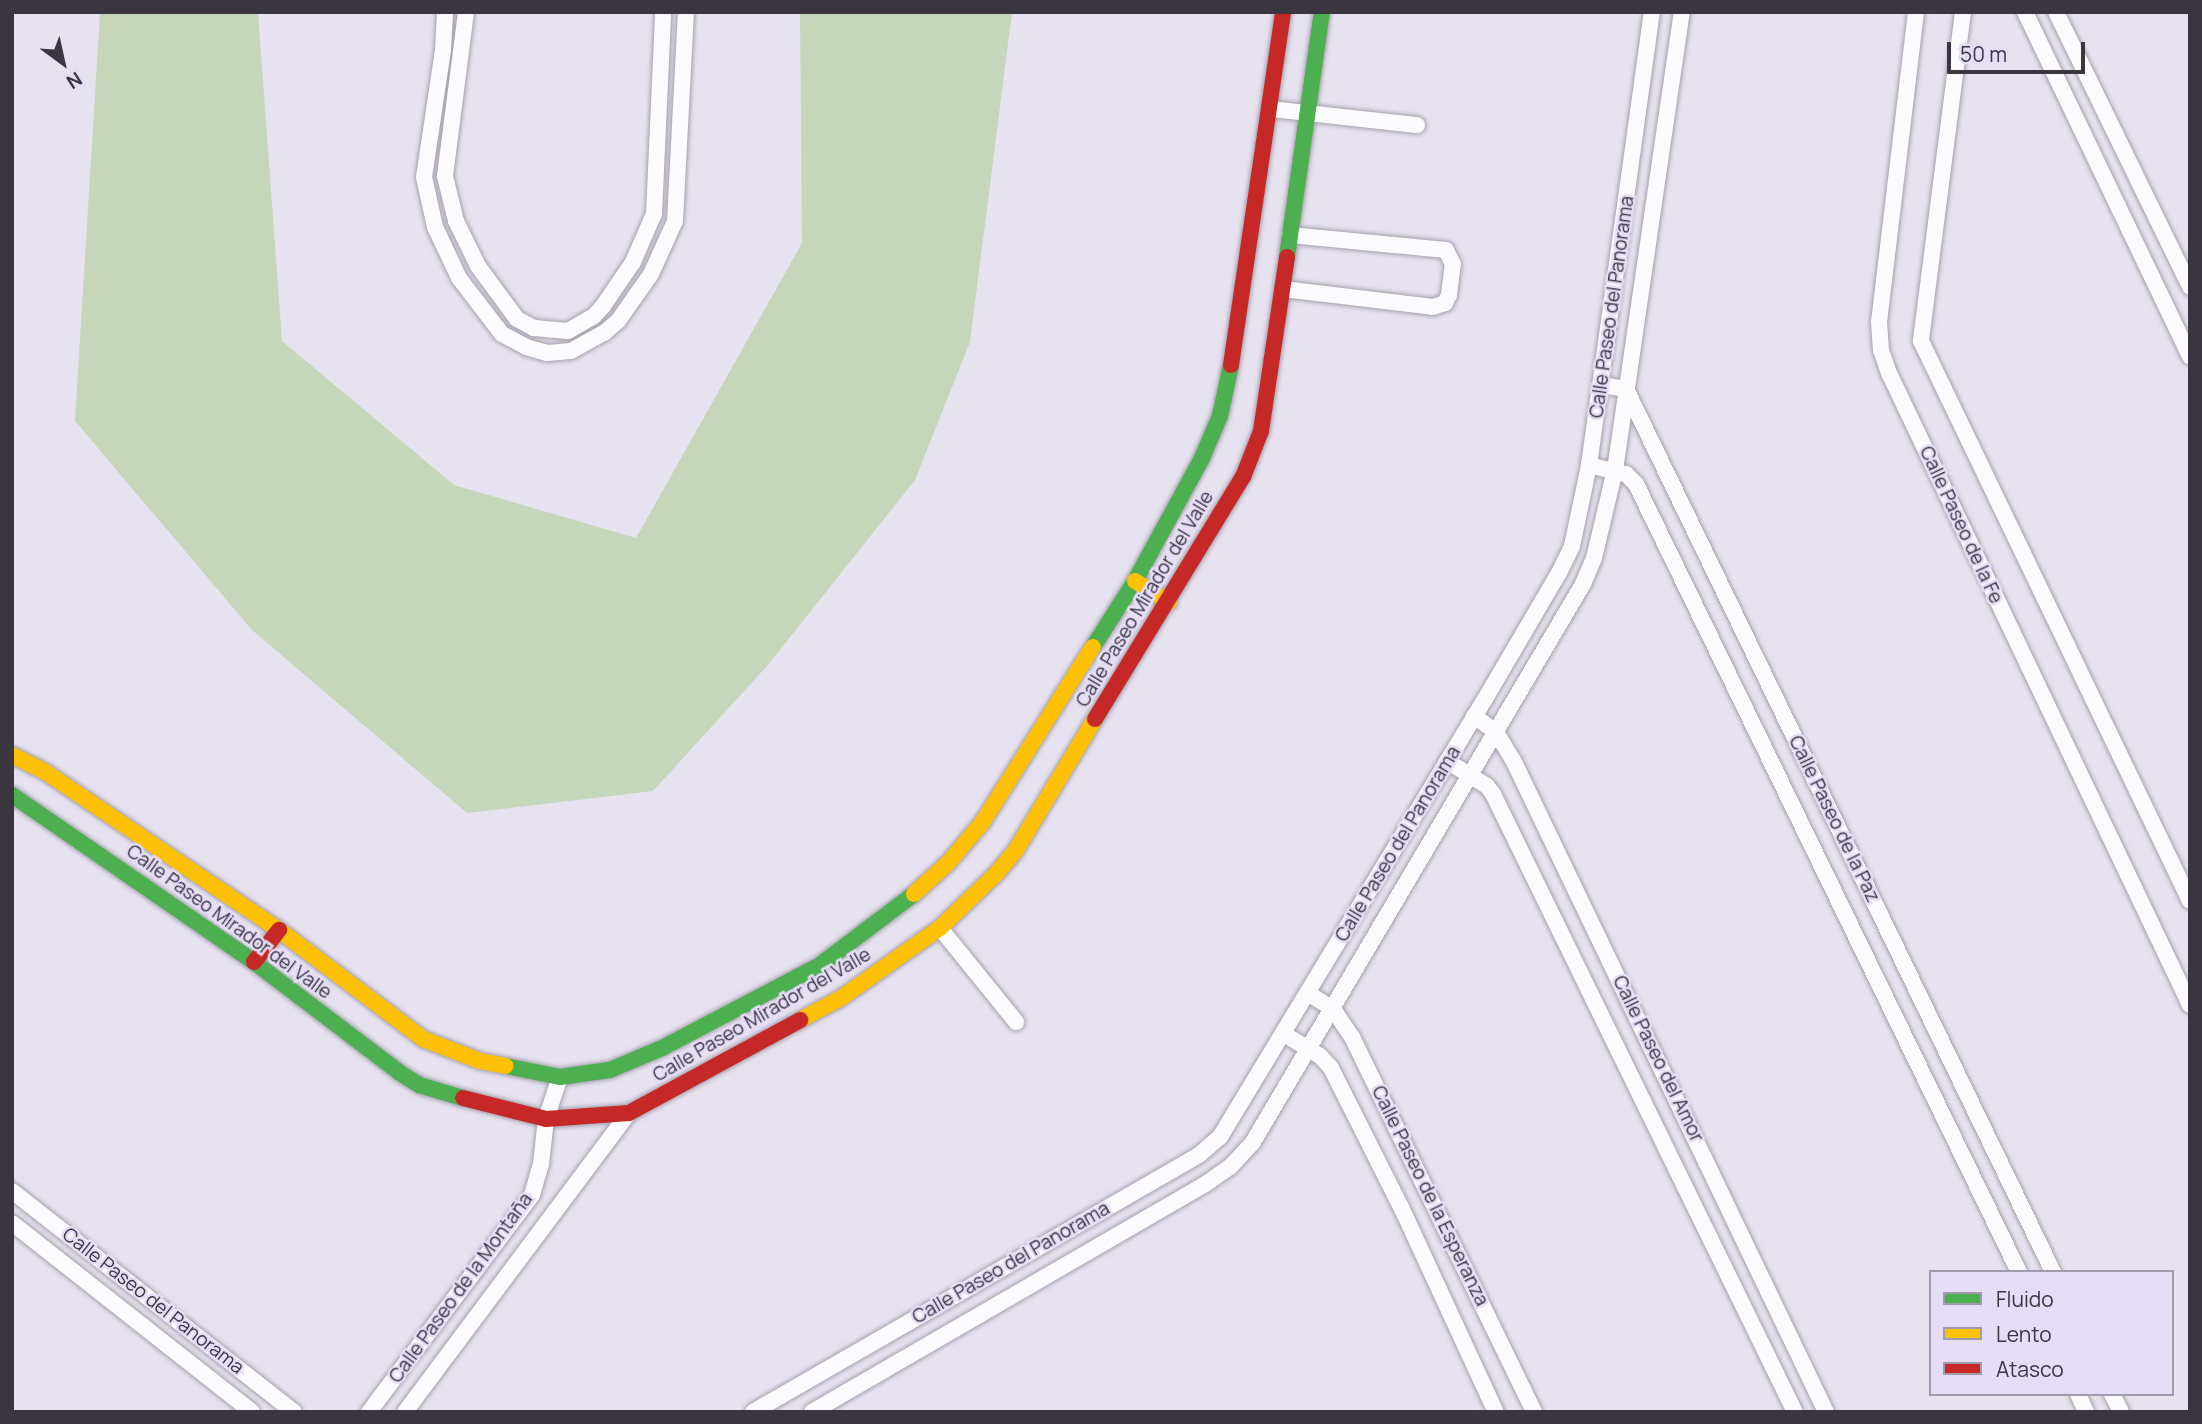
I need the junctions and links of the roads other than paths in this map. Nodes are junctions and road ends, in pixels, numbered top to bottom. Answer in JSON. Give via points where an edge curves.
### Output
{"nodes":[{"id":1,"x":444,"y":12,"type":"edge"},
{"id":2,"x":466,"y":12,"type":"edge"},
{"id":3,"x":663,"y":12,"type":"edge"},
{"id":4,"x":686,"y":12,"type":"edge"},
{"id":5,"x":1283,"y":12,"type":"edge"},
{"id":6,"x":1322,"y":12,"type":"edge"},
{"id":7,"x":1652,"y":12,"type":"edge"},
{"id":8,"x":1682,"y":12,"type":"edge"},
{"id":9,"x":1916,"y":12,"type":"edge"},
{"id":10,"x":1963,"y":12,"type":"edge"},
{"id":11,"x":2025,"y":12,"type":"edge"},
{"id":12,"x":2056,"y":12,"type":"edge"},
{"id":13,"x":443,"y":50,"type":"junction"},
{"id":14,"x":462,"y":55,"type":"junction"},
{"id":15,"x":1271,"y":109,"type":"junction"},
{"id":16,"x":1308,"y":113,"type":"junction"},
{"id":17,"x":1417,"y":125,"type":"dead end"},
{"id":18,"x":1290,"y":234,"type":"junction"},
{"id":19,"x":2188,"y":284,"type":"edge"},
{"id":20,"x":1283,"y":289,"type":"junction"},
{"id":21,"x":2161,"y":293,"type":"junction"},
{"id":22,"x":603,"y":306,"type":"junction"},
{"id":23,"x":618,"y":321,"type":"junction"},
{"id":24,"x":2190,"y":356,"type":"edge"},
{"id":25,"x":1601,"y":385,"type":"junction"},
{"id":26,"x":1626,"y":389,"type":"junction"},
{"id":27,"x":1589,"y":465,"type":"junction"},
{"id":28,"x":1615,"y":470,"type":"junction"},
{"id":29,"x":1135,"y":581,"type":"junction"},
{"id":30,"x":1169,"y":602,"type":"junction"},
{"id":31,"x":1474,"y":716,"type":"junction"},
{"id":32,"x":1496,"y":732,"type":"junction"},
{"id":33,"x":12,"y":755,"type":"edge"},
{"id":34,"x":1447,"y":761,"type":"junction"},
{"id":35,"x":1470,"y":774,"type":"junction"},
{"id":36,"x":12,"y":795,"type":"edge"},
{"id":37,"x":2190,"y":901,"type":"edge"},
{"id":38,"x":940,"y":928,"type":"junction"},
{"id":39,"x":279,"y":930,"type":"junction"},
{"id":40,"x":254,"y":962,"type":"junction"},
{"id":41,"x":1309,"y":994,"type":"junction"},
{"id":42,"x":2190,"y":1005,"type":"edge"},
{"id":43,"x":1333,"y":1009,"type":"junction"},
{"id":44,"x":1016,"y":1022,"type":"dead end"},
{"id":45,"x":1284,"y":1034,"type":"junction"},
{"id":46,"x":1308,"y":1047,"type":"junction"},
{"id":47,"x":560,"y":1077,"type":"junction"},
{"id":48,"x":629,"y":1113,"type":"junction"},
{"id":49,"x":547,"y":1119,"type":"junction"},
{"id":50,"x":12,"y":1191,"type":"edge"},
{"id":51,"x":12,"y":1223,"type":"edge"},
{"id":52,"x":2018,"y":1270,"type":"edge"},
{"id":53,"x":2052,"y":1270,"type":"edge"},
{"id":54,"x":2079,"y":1396,"type":"edge"},
{"id":55,"x":2113,"y":1396,"type":"edge"},
{"id":56,"x":252,"y":1412,"type":"edge"},
{"id":57,"x":295,"y":1412,"type":"edge"},
{"id":58,"x":369,"y":1412,"type":"edge"},
{"id":59,"x":405,"y":1412,"type":"edge"},
{"id":60,"x":753,"y":1412,"type":"edge"},
{"id":61,"x":812,"y":1412,"type":"edge"},
{"id":62,"x":1496,"y":1412,"type":"edge"},
{"id":63,"x":1534,"y":1412,"type":"edge"},
{"id":64,"x":1796,"y":1412,"type":"edge"},
{"id":65,"x":1826,"y":1412,"type":"edge"},
{"id":66,"x":2086,"y":1412,"type":"edge"},
{"id":67,"x":2120,"y":1412,"type":"edge"}],
"edges":[{"from":1,"to":13,"type":"street"},
{"from":2,"to":14,"type":"street"},
{"from":3,"to":22,"type":"street","via":[[654,214],[633,262]]},
{"from":4,"to":23,"type":"street","via":[[675,220],[651,274]]},
{"from":5,"to":15,"type":"street","name":"Calle Paseo Mirador del Valle"},
{"from":6,"to":16,"type":"street","name":"Calle Paseo Mirador del Valle"},
{"from":7,"to":25,"type":"street","name":"Calle Paseo del Panorama"},
{"from":8,"to":26,"type":"street","name":"Calle Paseo del Panorama"},
{"from":9,"to":42,"type":"street","name":"Calle Paseo de la Fe","via":[[1879,322],[1881,350]]},
{"from":10,"to":37,"type":"street","via":[[1921,341]]},
{"from":11,"to":21,"type":"street"},
{"from":12,"to":19,"type":"street"},
{"from":13,"to":14,"type":"street"},
{"from":13,"to":23,"type":"street","via":[[424,177],[435,228],[458,278],[502,334],[547,353],[571,351]]},
{"from":14,"to":22,"type":"street","via":[[445,176],[456,221],[478,266],[517,318],[534,328],[568,331]]},
{"from":15,"to":16,"type":"street"},
{"from":15,"to":29,"type":"street","name":"Calle Paseo Mirador del Valle","via":[[1220,416]]},
{"from":16,"to":17,"type":"street"},
{"from":16,"to":18,"type":"street","name":"Calle Paseo Mirador del Valle"},
{"from":18,"to":20,"type":"street","name":"Calle Paseo Mirador del Valle"},
{"from":18,"to":20,"type":"street","via":[[1446,250],[1452,274],[1445,303],[1433,307]]},
{"from":19,"to":21,"type":"street"},
{"from":20,"to":30,"type":"street","name":"Calle Paseo Mirador del Valle","via":[[1261,431],[1243,477]]},
{"from":21,"to":24,"type":"street"},
{"from":22,"to":23,"type":"street"},
{"from":25,"to":26,"type":"street"},
{"from":25,"to":27,"type":"street","name":"Calle Paseo del Panorama"},
{"from":26,"to":28,"type":"street","name":"Calle Paseo del Panorama"},
{"from":26,"to":53,"type":"street","name":"Calle Paseo de la Paz"},
{"from":27,"to":28,"type":"street"},
{"from":27,"to":31,"type":"street","name":"Calle Paseo del Panorama","via":[[1564,564]]},
{"from":28,"to":32,"type":"street","name":"Calle Paseo del Panorama","via":[[1594,558],[1583,584]]},
{"from":28,"to":52,"type":"street","name":"Calle Paseo de la Paz","via":[[1636,484]]},
{"from":29,"to":30,"type":"street"},
{"from":29,"to":47,"type":"street","name":"Calle Paseo Mirador del Valle","via":[[982,823],[948,863],[908,899],[820,965],[662,1048],[610,1070]]},
{"from":30,"to":38,"type":"street","name":"Calle Paseo Mirador del Valle","via":[[1016,850]]},
{"from":31,"to":32,"type":"street","name":"Calle Paseo del Amor"},
{"from":31,"to":34,"type":"street","name":"Calle Paseo del Panorama"},
{"from":32,"to":35,"type":"street","name":"Calle Paseo del Panorama"},
{"from":32,"to":65,"type":"street","name":"Calle Paseo del Amor"},
{"from":33,"to":39,"type":"street","name":"Calle Paseo Mirador del Valle","via":[[47,773]]},
{"from":34,"to":35,"type":"street","name":"Calle Paseo del Amor"},
{"from":34,"to":41,"type":"street","name":"Calle Paseo del Panorama"},
{"from":35,"to":43,"type":"street","name":"Calle Paseo del Panorama"},
{"from":35,"to":64,"type":"street","name":"Calle Paseo del Amor","via":[[1493,794]]},
{"from":36,"to":40,"type":"street","name":"Calle Paseo Mirador del Valle"},
{"from":38,"to":44,"type":"street"},
{"from":38,"to":48,"type":"street","name":"Calle Paseo Mirador del Valle","via":[[841,998]]},
{"from":39,"to":40,"type":"street"},
{"from":39,"to":47,"type":"street","name":"Calle Paseo Mirador del Valle","via":[[424,1039],[480,1061]]},
{"from":40,"to":49,"type":"street","name":"Calle Paseo Mirador del Valle","via":[[419,1085],[469,1102]]},
{"from":41,"to":43,"type":"street","name":"Calle Paseo de la Esperanza"},
{"from":41,"to":45,"type":"street","name":"Calle Paseo del Panorama"},
{"from":43,"to":46,"type":"street","name":"Calle Paseo del Panorama"},
{"from":43,"to":63,"type":"street","name":"Calle Paseo de la Esperanza","via":[[1381,1094]]},
{"from":45,"to":46,"type":"street","name":"Calle Paseo de la Esperanza"},
{"from":45,"to":60,"type":"street","name":"Calle Paseo del Panorama","via":[[1211,1147]]},
{"from":46,"to":61,"type":"street","name":"Calle Paseo del Panorama","via":[[1254,1142],[1230,1167]]},
{"from":46,"to":62,"type":"street","name":"Calle Paseo de la Esperanza","via":[[1337,1078]]},
{"from":47,"to":49,"type":"street","name":"Calle Paseo de la Montaña"},
{"from":48,"to":49,"type":"street","name":"Calle Paseo Mirador del Valle"},
{"from":48,"to":59,"type":"street","name":"Calle Paseo de la Montaña"},
{"from":49,"to":58,"type":"street","name":"Calle Paseo de la Montaña","via":[[532,1195]]},
{"from":50,"to":57,"type":"street","name":"Calle Paseo del Panorama"},
{"from":51,"to":56,"type":"street","name":"Calle Paseo del Panorama"},
{"from":54,"to":66,"type":"street"},
{"from":55,"to":67,"type":"street"}]}
